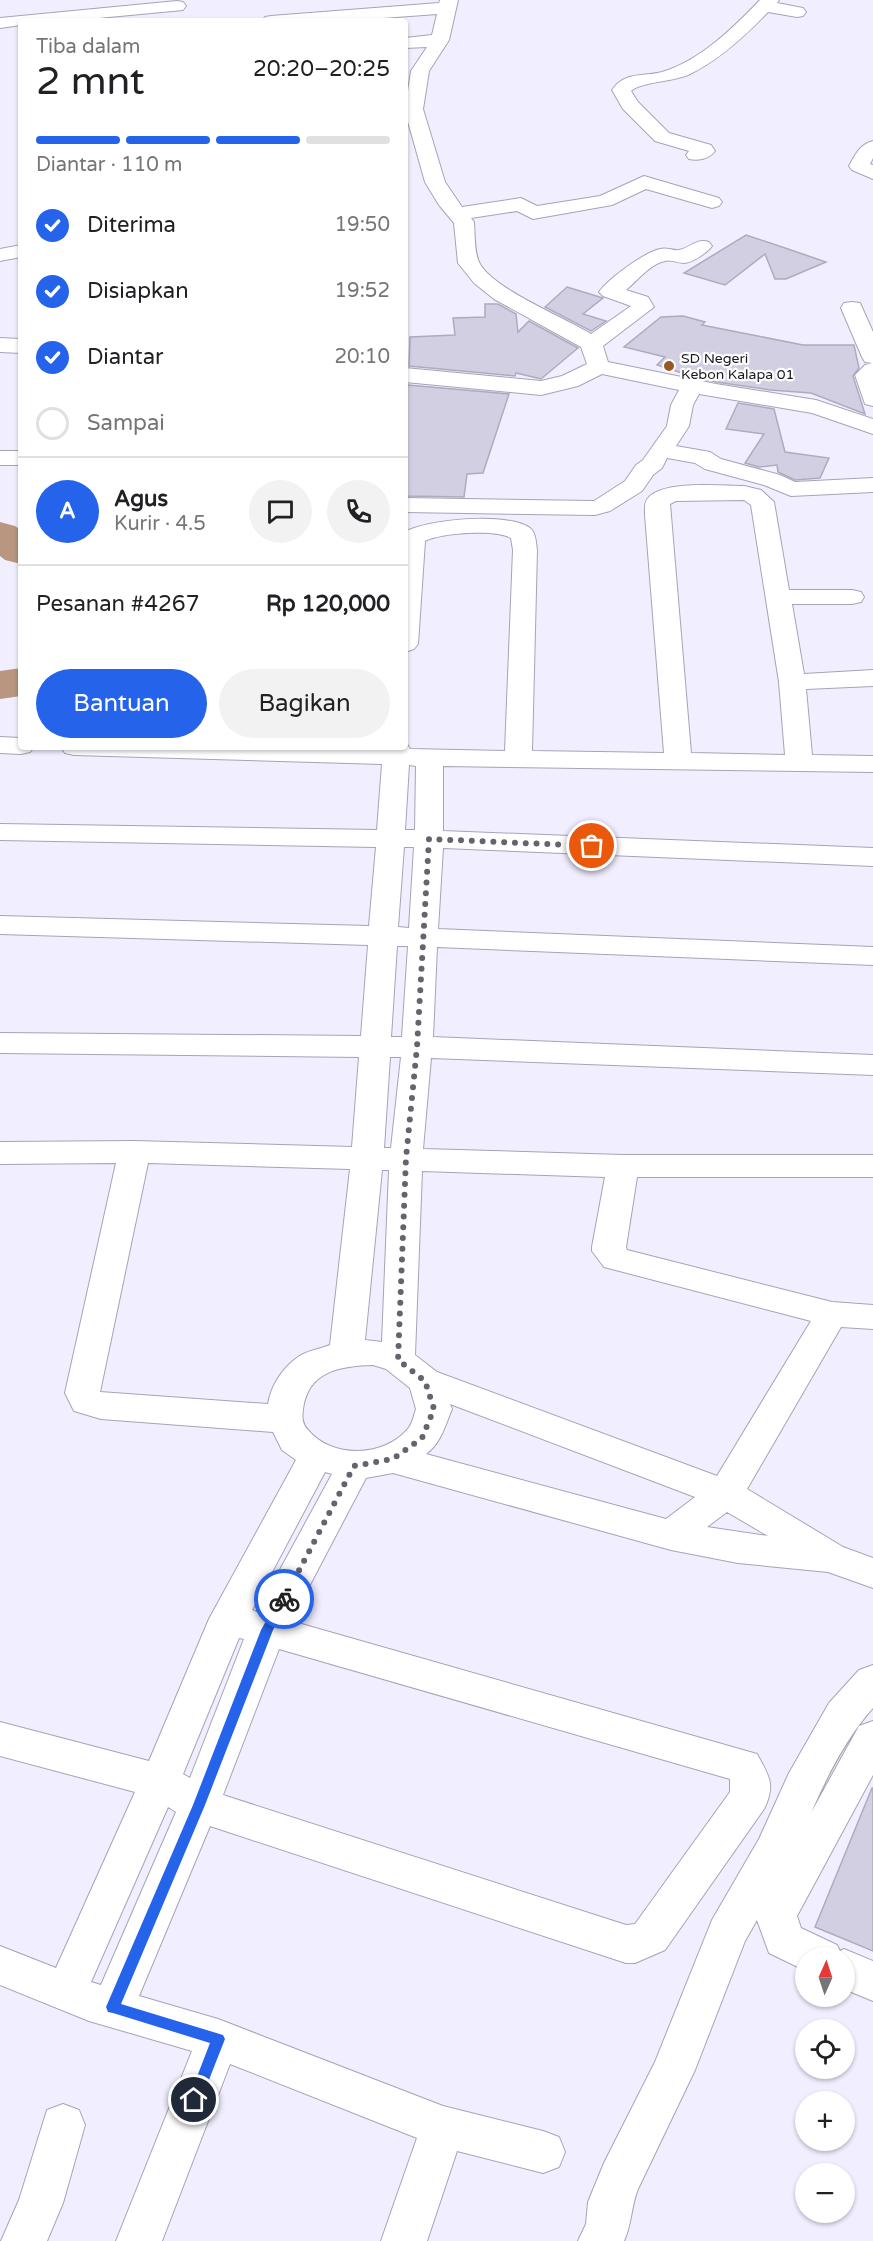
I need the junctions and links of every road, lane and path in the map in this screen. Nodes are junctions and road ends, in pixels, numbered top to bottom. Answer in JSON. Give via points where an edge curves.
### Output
{"nodes":[{"id":1,"x":26,"y":0,"type":"edge"},
{"id":2,"x":767,"y":3,"type":"edge"},
{"id":3,"x":448,"y":4,"type":"edge"},
{"id":4,"x":177,"y":9,"type":"edge"},
{"id":5,"x":797,"y":12,"type":"dead end"},
{"id":6,"x":29,"y":18,"type":"edge"},
{"id":7,"x":44,"y":18,"type":"edge"},
{"id":8,"x":267,"y":18,"type":"edge"},
{"id":9,"x":18,"y":21,"type":"edge"},
{"id":10,"x":0,"y":23,"type":"edge"},
{"id":11,"x":440,"y":40,"type":"junction"},
{"id":12,"x":408,"y":43,"type":"edge"},
{"id":13,"x":412,"y":72,"type":"edge"},
{"id":14,"x":409,"y":109,"type":"edge"},
{"id":15,"x":873,"y":147,"type":"edge"},
{"id":16,"x":696,"y":155,"type":"dead end"},
{"id":17,"x":873,"y":172,"type":"edge"},
{"id":18,"x":712,"y":202,"type":"dead end"},
{"id":19,"x":457,"y":213,"type":"junction"},
{"id":20,"x":702,"y":246,"type":"dead end"},
{"id":21,"x":18,"y":252,"type":"edge"},
{"id":22,"x":0,"y":255,"type":"edge"},
{"id":23,"x":852,"y":308,"type":"dead end"},
{"id":24,"x":591,"y":344,"type":"junction"},
{"id":25,"x":0,"y":345,"type":"edge"},
{"id":26,"x":18,"y":346,"type":"edge"},
{"id":27,"x":873,"y":357,"type":"edge"},
{"id":28,"x":599,"y":367,"type":"junction"},
{"id":29,"x":873,"y":370,"type":"edge"},
{"id":30,"x":408,"y":375,"type":"edge"},
{"id":31,"x":693,"y":386,"type":"junction"},
{"id":32,"x":873,"y":399,"type":"edge"},
{"id":33,"x":873,"y":427,"type":"edge"},
{"id":34,"x":661,"y":450,"type":"junction"},
{"id":35,"x":0,"y":458,"type":"edge"},
{"id":36,"x":18,"y":458,"type":"edge"},
{"id":37,"x":873,"y":485,"type":"edge"},
{"id":38,"x":408,"y":505,"type":"edge"},
{"id":39,"x":777,"y":597,"type":"junction"},
{"id":40,"x":852,"y":597,"type":"dead end"},
{"id":41,"x":408,"y":604,"type":"edge"},
{"id":42,"x":873,"y":678,"type":"edge"},
{"id":43,"x":792,"y":682,"type":"junction"},
{"id":44,"x":0,"y":746,"type":"edge"},
{"id":45,"x":18,"y":746,"type":"edge"},
{"id":46,"x":297,"y":750,"type":"edge"},
{"id":47,"x":397,"y":752,"type":"edge"},
{"id":48,"x":430,"y":758,"type":"junction"},
{"id":49,"x":518,"y":759,"type":"junction"},
{"id":50,"x":678,"y":762,"type":"junction"},
{"id":51,"x":799,"y":762,"type":"junction"},
{"id":52,"x":873,"y":764,"type":"edge"},
{"id":53,"x":0,"y":832,"type":"edge"},
{"id":54,"x":391,"y":838,"type":"junction"},
{"id":55,"x":429,"y":839,"type":"junction"},
{"id":56,"x":873,"y":857,"type":"edge"},
{"id":57,"x":0,"y":925,"type":"edge"},
{"id":58,"x":385,"y":936,"type":"junction"},
{"id":59,"x":422,"y":938,"type":"junction"},
{"id":60,"x":873,"y":956,"type":"edge"},
{"id":61,"x":0,"y":1044,"type":"edge"},
{"id":62,"x":376,"y":1047,"type":"junction"},
{"id":63,"x":417,"y":1047,"type":"junction"},
{"id":64,"x":873,"y":1065,"type":"edge"},
{"id":65,"x":134,"y":1152,"type":"junction"},
{"id":66,"x":0,"y":1153,"type":"edge"},
{"id":67,"x":367,"y":1157,"type":"junction"},
{"id":68,"x":406,"y":1158,"type":"junction"},
{"id":69,"x":623,"y":1166,"type":"junction"},
{"id":70,"x":873,"y":1166,"type":"edge"},
{"id":71,"x":832,"y":1314,"type":"junction"},
{"id":72,"x":873,"y":1317,"type":"edge"},
{"id":73,"x":346,"y":1353,"type":"junction"},
{"id":74,"x":411,"y":1370,"type":"junction"},
{"id":75,"x":284,"y":1419,"type":"junction"},
{"id":76,"x":316,"y":1456,"type":"junction"},
{"id":77,"x":393,"y":1459,"type":"junction"},
{"id":78,"x":354,"y":1466,"type":"junction"},
{"id":79,"x":725,"y":1494,"type":"junction"},
{"id":80,"x":671,"y":1535,"type":"junction"},
{"id":81,"x":830,"y":1557,"type":"junction"},
{"id":82,"x":873,"y":1573,"type":"edge"},
{"id":83,"x":228,"y":1619,"type":"junction"},
{"id":84,"x":267,"y":1630,"type":"junction"},
{"id":85,"x":873,"y":1681,"type":"edge"},
{"id":86,"x":873,"y":1738,"type":"edge"},
{"id":87,"x":0,"y":1740,"type":"edge"},
{"id":88,"x":160,"y":1781,"type":"junction"},
{"id":89,"x":199,"y":1805,"type":"junction"},
{"id":90,"x":799,"y":1947,"type":"edge"},
{"id":91,"x":0,"y":1965,"type":"edge"},
{"id":92,"x":855,"y":1973,"type":"edge"},
{"id":93,"x":873,"y":1982,"type":"edge"},
{"id":94,"x":66,"y":1992,"type":"junction"},
{"id":95,"x":113,"y":2007,"type":"junction"},
{"id":96,"x":218,"y":2039,"type":"junction"},
{"id":97,"x":63,"y":2125,"type":"dead end"},
{"id":98,"x":443,"y":2127,"type":"junction"},
{"id":99,"x":543,"y":2152,"type":"dead end"},
{"id":100,"x":24,"y":2241,"type":"edge"},
{"id":101,"x":139,"y":2241,"type":"edge"},
{"id":102,"x":404,"y":2241,"type":"edge"},
{"id":103,"x":601,"y":2241,"type":"edge"}],
"edges":[{"from":1,"to":6,"type":"street"},
{"from":2,"to":5,"type":"street"},
{"from":2,"to":16,"type":"street","via":[[745,26],[687,69],[651,80],[631,81],[621,90],[630,105],[662,137],[704,149]]},
{"from":3,"to":8,"type":"street"},
{"from":3,"to":11,"type":"street"},
{"from":4,"to":7,"type":"street"},
{"from":9,"to":10,"type":"street"},
{"from":11,"to":12,"type":"street"},
{"from":11,"to":13,"type":"street"},
{"from":13,"to":14,"type":"street"},
{"from":14,"to":19,"type":"street","via":[[435,182]]},
{"from":15,"to":17,"type":"street","via":[[859,166]]},
{"from":18,"to":19,"type":"street","via":[[644,182],[605,201],[531,213],[521,204]]},
{"from":19,"to":24,"type":"street","via":[[466,231],[468,263],[481,279]]},
{"from":20,"to":24,"type":"street","via":[[684,257],[662,254],[609,292],[640,302],[643,307]]},
{"from":21,"to":22,"type":"street"},
{"from":23,"to":27,"type":"street"},
{"from":24,"to":28,"type":"street"},
{"from":25,"to":26,"type":"street"},
{"from":28,"to":30,"type":"street","via":[[570,381],[541,388]]},
{"from":28,"to":31,"type":"street"},
{"from":29,"to":32,"type":"street","via":[[866,375]]},
{"from":31,"to":33,"type":"street","via":[[816,407]]},
{"from":31,"to":34,"type":"street","via":[[682,405],[678,426]]},
{"from":34,"to":37,"type":"street","via":[[702,457],[713,465],[772,480],[791,489]]},
{"from":34,"to":38,"type":"street","via":[[634,486],[602,506]]},
{"from":35,"to":36,"type":"street"},
{"from":39,"to":40,"type":"street"},
{"from":39,"to":43,"type":"street"},
{"from":39,"to":50,"type":"street","via":[[759,498],[744,493],[671,494],[658,501]]},
{"from":41,"to":49,"type":"street","via":[[413,538],[421,533],[473,526],[522,534],[525,550]]},
{"from":42,"to":43,"type":"street"},
{"from":43,"to":51,"type":"street"},
{"from":44,"to":45,"type":"street"},
{"from":46,"to":47,"type":"street"},
{"from":47,"to":48,"type":"street"},
{"from":47,"to":54,"type":"street"},
{"from":48,"to":49,"type":"street"},
{"from":48,"to":55,"type":"street"},
{"from":49,"to":50,"type":"street"},
{"from":50,"to":51,"type":"street"},
{"from":51,"to":52,"type":"street"},
{"from":53,"to":54,"type":"street"},
{"from":54,"to":55,"type":"street"},
{"from":54,"to":58,"type":"street"},
{"from":55,"to":56,"type":"street"},
{"from":55,"to":59,"type":"street"},
{"from":57,"to":58,"type":"street"},
{"from":58,"to":59,"type":"street"},
{"from":58,"to":62,"type":"street"},
{"from":59,"to":60,"type":"street"},
{"from":59,"to":63,"type":"street"},
{"from":61,"to":62,"type":"street"},
{"from":62,"to":63,"type":"street"},
{"from":62,"to":67,"type":"street"},
{"from":63,"to":64,"type":"street"},
{"from":63,"to":68,"type":"street"},
{"from":65,"to":66,"type":"street"},
{"from":65,"to":67,"type":"street"},
{"from":65,"to":75,"type":"street","via":[[83,1398],[101,1406]]},
{"from":67,"to":68,"type":"street"},
{"from":67,"to":73,"type":"street"},
{"from":68,"to":69,"type":"street"},
{"from":68,"to":74,"type":"street"},
{"from":69,"to":70,"type":"street"},
{"from":69,"to":71,"type":"street","via":[[609,1246],[616,1259]]},
{"from":71,"to":72,"type":"street"},
{"from":71,"to":79,"type":"street"},
{"from":73,"to":74,"type":"street","via":[[373,1352]]},
{"from":73,"to":75,"type":"street","via":[[311,1365],[288,1389]]},
{"from":74,"to":77,"type":"street","via":[[434,1409],[422,1438]]},
{"from":74,"to":79,"type":"street"},
{"from":75,"to":76,"type":"street","via":[[295,1440]]},
{"from":76,"to":78,"type":"street"},
{"from":76,"to":83,"type":"street"},
{"from":77,"to":78,"type":"street"},
{"from":77,"to":80,"type":"street"},
{"from":78,"to":84,"type":"street"},
{"from":79,"to":80,"type":"street"},
{"from":79,"to":81,"type":"street"},
{"from":80,"to":81,"type":"street","via":[[738,1548]]},
{"from":81,"to":82,"type":"street"},
{"from":83,"to":84,"type":"street"},
{"from":83,"to":88,"type":"street"},
{"from":84,"to":89,"type":"street"},
{"from":84,"to":89,"type":"street","via":[[743,1766],[751,1781],[750,1797],[650,1937],[635,1944],[618,1942]]},
{"from":85,"to":103,"type":"street","via":[[843,1715],[727,1933],[673,2070],[610,2202],[608,2226]]},
{"from":86,"to":90,"type":"street","via":[[776,1914],[784,1940]]},
{"from":87,"to":88,"type":"street"},
{"from":88,"to":89,"type":"street"},
{"from":88,"to":94,"type":"street"},
{"from":89,"to":95,"type":"street"},
{"from":91,"to":94,"type":"street"},
{"from":92,"to":93,"type":"street"},
{"from":94,"to":95,"type":"street"},
{"from":95,"to":96,"type":"street"},
{"from":96,"to":98,"type":"street"},
{"from":96,"to":101,"type":"street"},
{"from":97,"to":100,"type":"street","via":[[41,2203]]},
{"from":98,"to":99,"type":"street"},
{"from":98,"to":102,"type":"street"}]}
